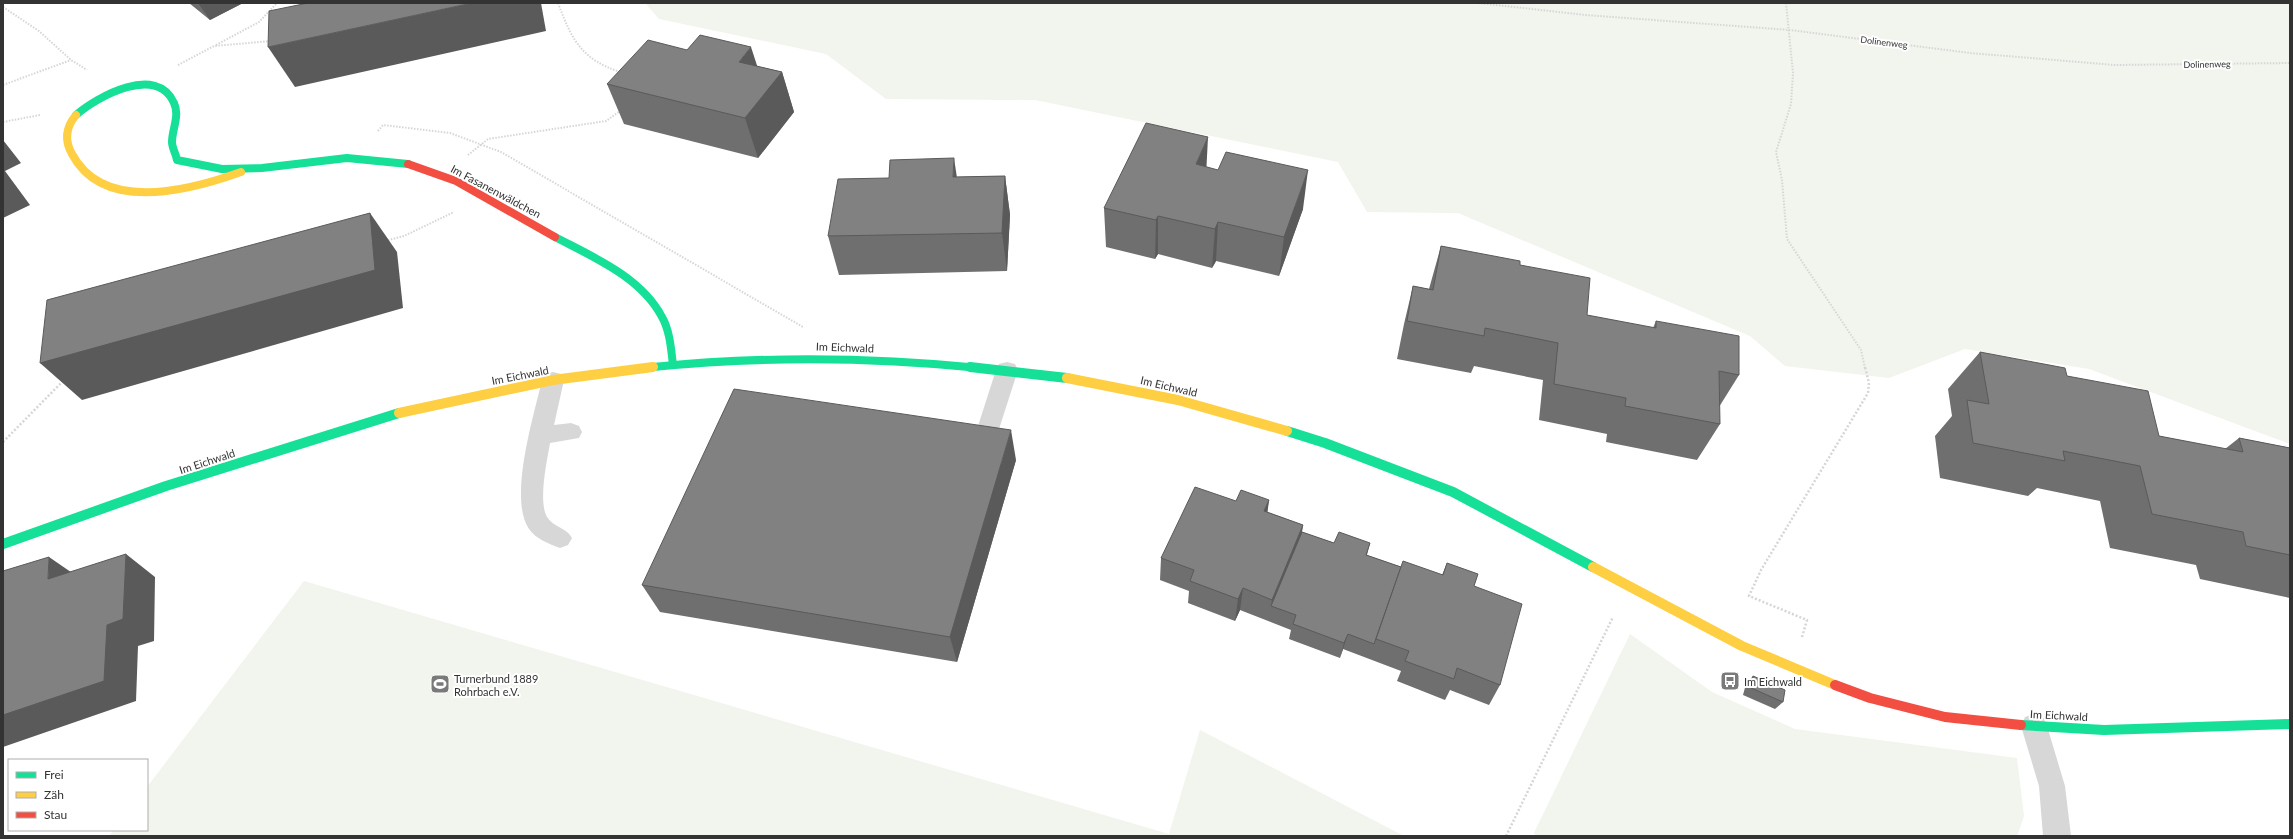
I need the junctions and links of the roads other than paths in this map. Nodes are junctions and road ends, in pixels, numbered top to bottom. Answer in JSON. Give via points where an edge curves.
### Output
{"nodes":[{"id":1,"x":241,"y":172,"type":"junction"},
{"id":2,"x":673,"y":365,"type":"junction"},
{"id":3,"x":1007,"y":370,"type":"junction"},
{"id":4,"x":553,"y":380,"type":"junction"},
{"id":5,"x":571,"y":432,"type":"dead end"},
{"id":6,"x":542,"y":435,"type":"junction"},
{"id":7,"x":980,"y":454,"type":"edge"},
{"id":8,"x":560,"y":538,"type":"dead end"},
{"id":9,"x":3,"y":544,"type":"edge"},
{"id":10,"x":2290,"y":724,"type":"edge"},
{"id":11,"x":2034,"y":726,"type":"junction"},
{"id":12,"x":2057,"y":836,"type":"edge"}],
"edges":[{"from":1,"to":1,"type":"street","name":"Im Fasanenwäldchen","via":[[193,167],[177,160],[172,143],[176,109],[172,98],[165,91],[150,84],[117,88],[82,108],[67,129],[66,141],[69,151],[81,169],[112,188],[155,194],[205,186]]},
{"from":1,"to":2,"type":"street","name":"Im Fasanenwäldchen","via":[[316,160],[353,159],[403,164],[427,169],[443,176],[485,196],[603,265],[647,297],[659,311],[666,325]]},
{"from":2,"to":3,"type":"street","name":"Im Eichwald","via":[[753,359],[851,358]]},
{"from":2,"to":4,"type":"street","name":"Im Eichwald"},
{"from":3,"to":7,"type":"lane"},
{"from":3,"to":11,"type":"street","name":"Im Eichwald","via":[[1105,383],[1218,409],[1325,443],[1453,492],[1718,634],[1792,670],[1870,698],[1945,717]]},
{"from":4,"to":6,"type":"lane"},
{"from":4,"to":9,"type":"street","name":"Im Eichwald","via":[[397,412],[166,486]]},
{"from":5,"to":6,"type":"lane"},
{"from":6,"to":8,"type":"lane","via":[[532,486],[532,508],[540,526]]},
{"from":10,"to":11,"type":"street","name":"Im Eichwald","via":[[2104,730]]},
{"from":11,"to":12,"type":"lane","via":[[2052,786]]}]}
